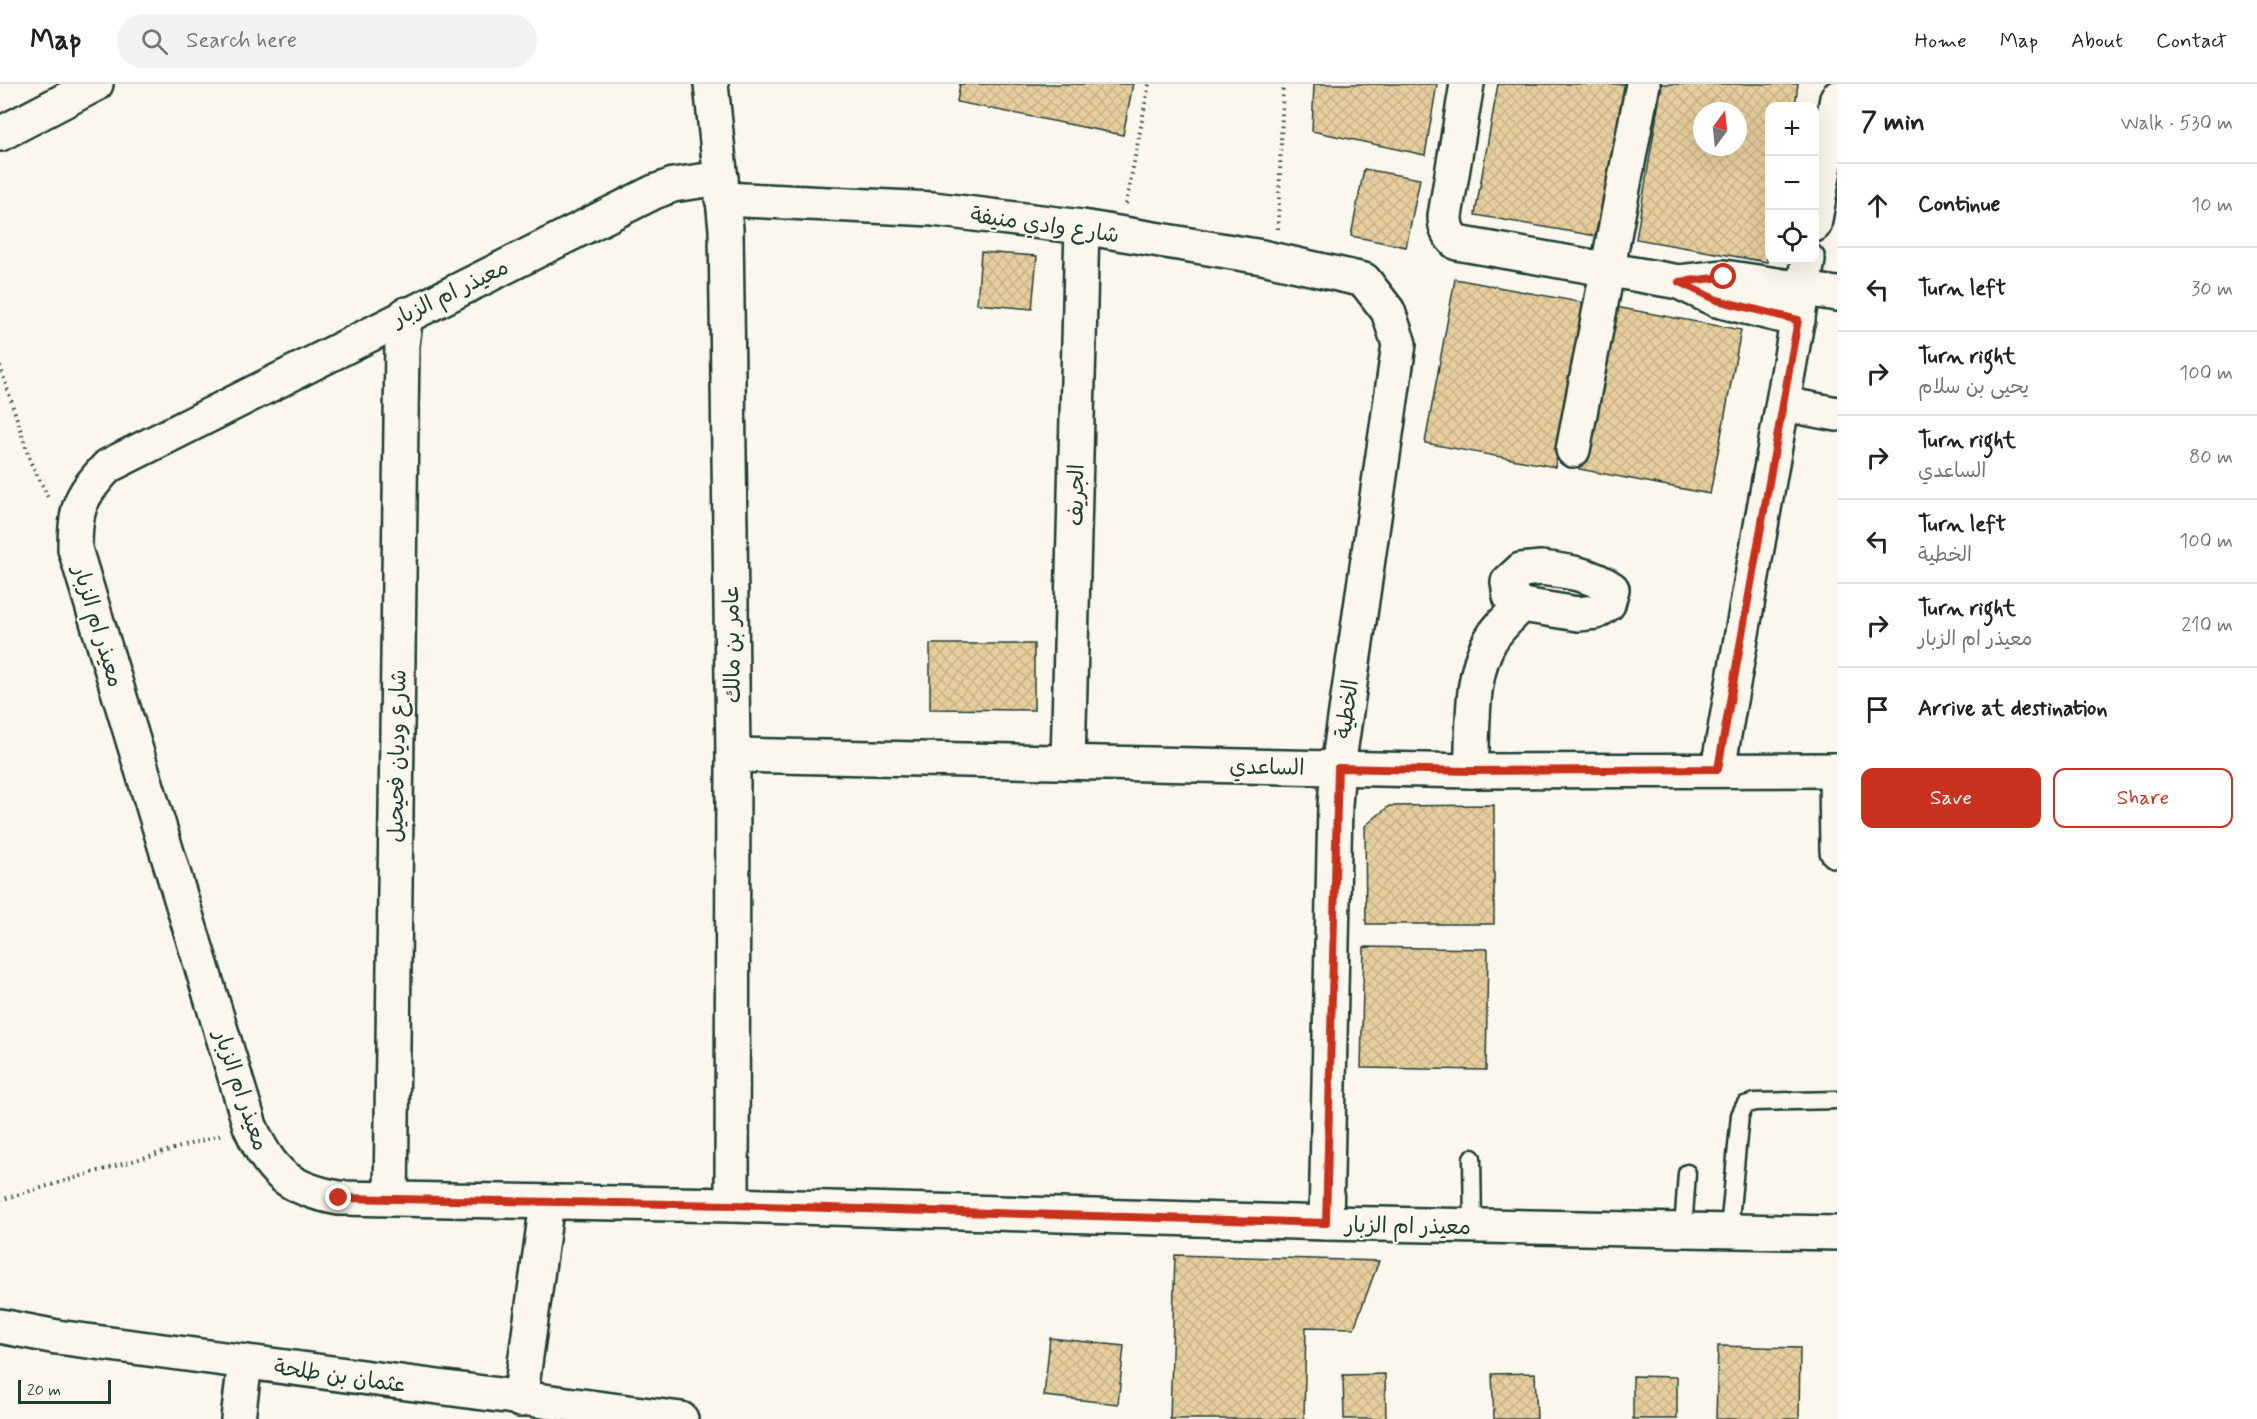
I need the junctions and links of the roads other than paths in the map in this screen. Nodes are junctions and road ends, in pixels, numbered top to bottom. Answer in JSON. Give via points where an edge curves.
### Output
{"nodes":[{"id":1,"x":96,"y":84,"type":"edge"},
{"id":2,"x":711,"y":84,"type":"edge"},
{"id":3,"x":1467,"y":84,"type":"edge"},
{"id":4,"x":1642,"y":84,"type":"edge"},
{"id":5,"x":1837,"y":98,"type":"edge"},
{"id":6,"x":0,"y":134,"type":"edge"},
{"id":7,"x":1832,"y":156,"type":"edge"},
{"id":8,"x":722,"y":188,"type":"junction"},
{"id":9,"x":1819,"y":210,"type":"edge"},
{"id":10,"x":1082,"y":227,"type":"junction"},
{"id":11,"x":1607,"y":270,"type":"junction"},
{"id":12,"x":1364,"y":280,"type":"joint"},
{"id":13,"x":1803,"y":289,"type":"edge"},
{"id":14,"x":1837,"y":294,"type":"edge"},
{"id":15,"x":406,"y":314,"type":"junction"},
{"id":16,"x":1783,"y":404,"type":"junction"},
{"id":17,"x":1837,"y":414,"type":"edge"},
{"id":18,"x":1573,"y":450,"type":"dead end"},
{"id":19,"x":1522,"y":606,"type":"dead end"},
{"id":20,"x":733,"y":755,"type":"junction"},
{"id":21,"x":1068,"y":762,"type":"junction"},
{"id":22,"x":1338,"y":768,"type":"junction"},
{"id":23,"x":1718,"y":769,"type":"junction"},
{"id":24,"x":1836,"y":770,"type":"edge"},
{"id":25,"x":1471,"y":771,"type":"junction"},
{"id":26,"x":1837,"y":851,"type":"edge"},
{"id":27,"x":1837,"y":1100,"type":"edge"},
{"id":28,"x":1472,"y":1158,"type":"dead end"},
{"id":29,"x":1687,"y":1173,"type":"dead end"},
{"id":30,"x":391,"y":1199,"type":"junction"},
{"id":31,"x":547,"y":1203,"type":"junction"},
{"id":32,"x":732,"y":1205,"type":"junction"},
{"id":33,"x":1326,"y":1223,"type":"junction"},
{"id":34,"x":1473,"y":1226,"type":"junction"},
{"id":35,"x":1683,"y":1230,"type":"junction"},
{"id":36,"x":1729,"y":1230,"type":"junction"},
{"id":37,"x":1837,"y":1233,"type":"edge"},
{"id":38,"x":0,"y":1326,"type":"edge"},
{"id":39,"x":245,"y":1362,"type":"junction"},
{"id":40,"x":520,"y":1400,"type":"junction"},
{"id":41,"x":238,"y":1419,"type":"edge"},
{"id":42,"x":681,"y":1419,"type":"edge"}],
"edges":[{"from":1,"to":6,"type":"street"},
{"from":2,"to":8,"type":"street","name":"عامر بن مالك"},
{"from":3,"to":11,"type":"street","via":[[1446,216],[1449,236],[1467,246]]},
{"from":4,"to":11,"type":"street"},
{"from":5,"to":7,"type":"street"},
{"from":7,"to":9,"type":"street"},
{"from":8,"to":10,"type":"street","name":"شارع وادي منيفة"},
{"from":8,"to":15,"type":"street","name":"معيذر ام الزبار","via":[[673,185],[654,192]]},
{"from":8,"to":20,"type":"street","name":"عامر بن مالك","via":[[726,229]]},
{"from":10,"to":12,"type":"street","name":"شارع وادي منيفة","via":[[1277,260]]},
{"from":10,"to":21,"type":"street","name":"الجريف"},
{"from":11,"to":13,"type":"street","via":[[1679,282],[1724,277]]},
{"from":11,"to":18,"type":"street"},
{"from":12,"to":22,"type":"street","name":"الخطية","via":[[1389,311],[1398,344]]},
{"from":13,"to":14,"type":"street"},
{"from":13,"to":16,"type":"street"},
{"from":15,"to":30,"type":"street","name":"شارع وديان فحيحيل","via":[[402,345]]},
{"from":15,"to":30,"type":"street","name":"معيذر ام الزبار","via":[[108,466],[85,490],[75,520],[75,549],[250,1126],[262,1154],[282,1177],[309,1192],[339,1198]]},
{"from":16,"to":17,"type":"street"},
{"from":16,"to":23,"type":"street"},
{"from":19,"to":25,"type":"street","via":[[1491,640],[1482,658],[1477,675]]},
{"from":20,"to":21,"type":"street","name":"الساعدي"},
{"from":20,"to":32,"type":"street","name":"عامر بن مالك"},
{"from":21,"to":22,"type":"street","name":"الساعدي"},
{"from":22,"to":25,"type":"street","name":"الساعدي"},
{"from":22,"to":33,"type":"street","name":"الخطية"},
{"from":23,"to":24,"type":"street","name":"الساعدي"},
{"from":23,"to":25,"type":"street","name":"الساعدي"},
{"from":24,"to":26,"type":"street"},
{"from":27,"to":36,"type":"lane","via":[[1745,1105],[1740,1115]]},
{"from":28,"to":34,"type":"lane"},
{"from":29,"to":35,"type":"lane"},
{"from":30,"to":31,"type":"street","name":"معيذر ام الزبار"},
{"from":31,"to":32,"type":"street","name":"معيذر ام الزبار"},
{"from":31,"to":40,"type":"street"},
{"from":32,"to":33,"type":"street","name":"معيذر ام الزبار"},
{"from":33,"to":34,"type":"street","name":"معيذر ام الزبار"},
{"from":34,"to":35,"type":"street","name":"معيذر ام الزبار"},
{"from":35,"to":36,"type":"street","name":"معيذر ام الزبار"},
{"from":36,"to":37,"type":"street","name":"معيذر ام الزبار"},
{"from":38,"to":39,"type":"street","name":"عثمان بن طلحة"},
{"from":39,"to":40,"type":"street","name":"عثمان بن طلحة"},
{"from":39,"to":41,"type":"street"},
{"from":40,"to":42,"type":"street","name":"عثمان بن طلحة"}]}
